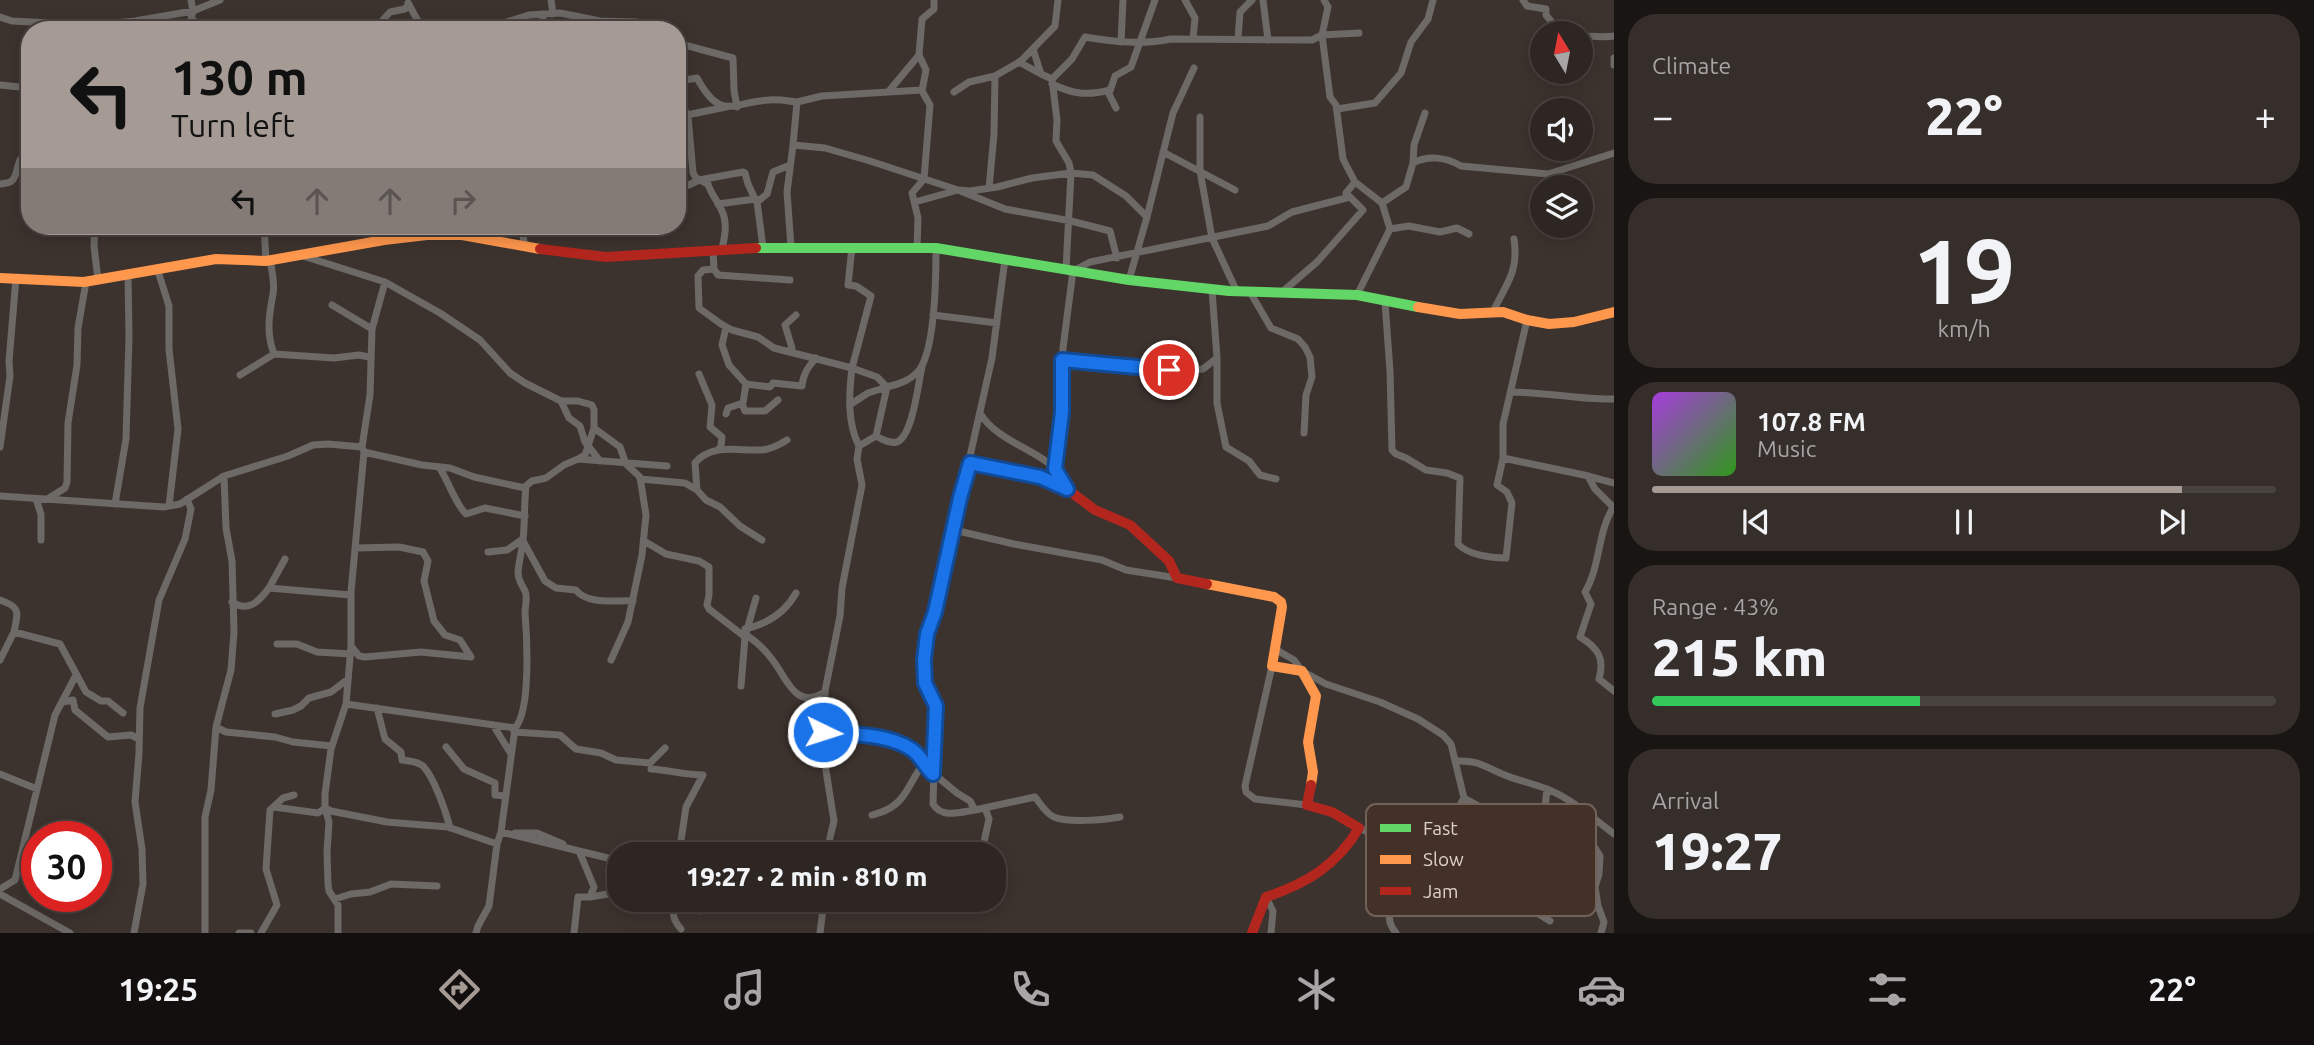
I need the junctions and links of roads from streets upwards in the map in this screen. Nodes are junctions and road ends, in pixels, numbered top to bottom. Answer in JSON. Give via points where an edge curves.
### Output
{"nodes":[{"id":1,"x":191,"y":0,"type":"edge"},
{"id":2,"x":220,"y":0,"type":"edge"},
{"id":3,"x":551,"y":0,"type":"edge"},
{"id":4,"x":934,"y":0,"type":"edge"},
{"id":5,"x":1058,"y":0,"type":"edge"},
{"id":6,"x":1123,"y":0,"type":"edge"},
{"id":7,"x":1155,"y":0,"type":"edge"},
{"id":8,"x":1185,"y":0,"type":"edge"},
{"id":9,"x":1252,"y":0,"type":"edge"},
{"id":10,"x":1263,"y":0,"type":"edge"},
{"id":11,"x":1324,"y":0,"type":"edge"},
{"id":12,"x":1433,"y":0,"type":"edge"},
{"id":13,"x":1523,"y":0,"type":"edge"},
{"id":14,"x":408,"y":2,"type":"edge"},
{"id":15,"x":193,"y":11,"type":"junction"},
{"id":16,"x":553,"y":13,"type":"junction"},
{"id":17,"x":542,"y":14,"type":"junction"},
{"id":18,"x":0,"y":17,"type":"edge"},
{"id":19,"x":21,"y":21,"type":"edge"},
{"id":20,"x":154,"y":21,"type":"edge"},
{"id":21,"x":194,"y":21,"type":"edge"},
{"id":22,"x":382,"y":21,"type":"edge"},
{"id":23,"x":418,"y":21,"type":"edge"},
{"id":24,"x":510,"y":21,"type":"edge"},
{"id":25,"x":543,"y":21,"type":"edge"},
{"id":26,"x":619,"y":21,"type":"edge"},
{"id":27,"x":1551,"y":21,"type":"edge"},
{"id":28,"x":1359,"y":33,"type":"dead end"},
{"id":29,"x":1322,"y":34,"type":"junction"},
{"id":30,"x":1593,"y":36,"type":"edge"},
{"id":31,"x":1614,"y":36,"type":"edge"},
{"id":32,"x":1193,"y":39,"type":"junction"},
{"id":33,"x":1238,"y":39,"type":"junction"},
{"id":34,"x":1268,"y":40,"type":"junction"},
{"id":35,"x":1121,"y":42,"type":"junction"},
{"id":36,"x":1139,"y":43,"type":"junction"},
{"id":37,"x":686,"y":45,"type":"edge"},
{"id":38,"x":1033,"y":49,"type":"junction"},
{"id":39,"x":919,"y":55,"type":"junction"},
{"id":40,"x":1614,"y":58,"type":"edge"},
{"id":41,"x":1019,"y":62,"type":"junction"},
{"id":42,"x":1614,"y":65,"type":"edge"},
{"id":43,"x":1194,"y":68,"type":"dead end"},
{"id":44,"x":1041,"y":74,"type":"junction"},
{"id":45,"x":995,"y":76,"type":"junction"},
{"id":46,"x":686,"y":80,"type":"edge"},
{"id":47,"x":1052,"y":81,"type":"junction"},
{"id":48,"x":0,"y":85,"type":"edge"},
{"id":49,"x":21,"y":87,"type":"edge"},
{"id":50,"x":922,"y":90,"type":"junction"},
{"id":51,"x":1110,"y":90,"type":"junction"},
{"id":52,"x":888,"y":91,"type":"junction"},
{"id":53,"x":954,"y":92,"type":"dead end"},
{"id":54,"x":797,"y":102,"type":"junction"},
{"id":55,"x":726,"y":107,"type":"junction"},
{"id":56,"x":737,"y":107,"type":"junction"},
{"id":57,"x":1116,"y":108,"type":"dead end"},
{"id":58,"x":1337,"y":109,"type":"junction"},
{"id":59,"x":686,"y":112,"type":"edge"},
{"id":60,"x":1425,"y":113,"type":"dead end"},
{"id":61,"x":688,"y":116,"type":"junction"},
{"id":62,"x":1200,"y":117,"type":"dead end"},
{"id":63,"x":793,"y":145,"type":"junction"},
{"id":64,"x":1163,"y":152,"type":"junction"},
{"id":65,"x":1614,"y":153,"type":"edge"},
{"id":66,"x":21,"y":160,"type":"edge"},
{"id":67,"x":1413,"y":163,"type":"junction"},
{"id":68,"x":790,"y":166,"type":"junction"},
{"id":69,"x":1200,"y":172,"type":"junction"},
{"id":70,"x":1071,"y":173,"type":"junction"},
{"id":71,"x":915,"y":176,"type":"junction"},
{"id":72,"x":924,"y":179,"type":"junction"},
{"id":73,"x":699,"y":180,"type":"junction"},
{"id":74,"x":1355,"y":182,"type":"junction"},
{"id":75,"x":0,"y":184,"type":"edge"},
{"id":76,"x":686,"y":186,"type":"edge"},
{"id":77,"x":989,"y":188,"type":"junction"},
{"id":78,"x":958,"y":190,"type":"junction"},
{"id":79,"x":1235,"y":190,"type":"dead end"},
{"id":80,"x":912,"y":193,"type":"junction"},
{"id":81,"x":1350,"y":197,"type":"junction"},
{"id":82,"x":757,"y":200,"type":"junction"},
{"id":83,"x":915,"y":202,"type":"junction"},
{"id":84,"x":1382,"y":203,"type":"junction"},
{"id":85,"x":718,"y":204,"type":"junction"},
{"id":86,"x":1147,"y":218,"type":"junction"},
{"id":87,"x":1070,"y":220,"type":"junction"},
{"id":88,"x":1390,"y":229,"type":"junction"},
{"id":89,"x":1469,"y":234,"type":"dead end"},
{"id":90,"x":94,"y":235,"type":"edge"},
{"id":91,"x":265,"y":235,"type":"edge"},
{"id":92,"x":404,"y":235,"type":"edge"},
{"id":93,"x":522,"y":235,"type":"edge"},
{"id":94,"x":404,"y":238,"type":"junction"},
{"id":95,"x":1212,"y":238,"type":"junction"},
{"id":96,"x":1514,"y":239,"type":"dead end"},
{"id":97,"x":524,"y":247,"type":"junction"},
{"id":98,"x":763,"y":247,"type":"junction"},
{"id":99,"x":791,"y":247,"type":"junction"},
{"id":100,"x":852,"y":247,"type":"junction"},
{"id":101,"x":917,"y":248,"type":"junction"},
{"id":102,"x":936,"y":248,"type":"junction"},
{"id":103,"x":717,"y":249,"type":"junction"},
{"id":104,"x":1136,"y":254,"type":"junction"},
{"id":105,"x":302,"y":256,"type":"junction"},
{"id":106,"x":1117,"y":258,"type":"junction"},
{"id":107,"x":1005,"y":259,"type":"junction"},
{"id":108,"x":268,"y":261,"type":"junction"},
{"id":109,"x":157,"y":268,"type":"junction"},
{"id":110,"x":714,"y":269,"type":"junction"},
{"id":111,"x":1069,"y":270,"type":"junction"},
{"id":112,"x":128,"y":274,"type":"junction"},
{"id":113,"x":0,"y":278,"type":"edge"},
{"id":114,"x":16,"y":278,"type":"junction"},
{"id":115,"x":98,"y":280,"type":"junction"},
{"id":116,"x":790,"y":280,"type":"dead end"},
{"id":117,"x":1129,"y":280,"type":"junction"},
{"id":118,"x":86,"y":282,"type":"junction"},
{"id":119,"x":385,"y":282,"type":"junction"},
{"id":120,"x":1212,"y":290,"type":"junction"},
{"id":121,"x":1237,"y":292,"type":"junction"},
{"id":122,"x":1250,"y":292,"type":"junction"},
{"id":123,"x":1281,"y":293,"type":"junction"},
{"id":124,"x":1357,"y":295,"type":"junction"},
{"id":125,"x":1385,"y":302,"type":"junction"},
{"id":126,"x":332,"y":305,"type":"dead end"},
{"id":127,"x":1493,"y":312,"type":"junction"},
{"id":128,"x":1614,"y":312,"type":"edge"},
{"id":129,"x":796,"y":315,"type":"dead end"},
{"id":130,"x":933,"y":315,"type":"junction"},
{"id":131,"x":1527,"y":320,"type":"junction"},
{"id":132,"x":997,"y":323,"type":"junction"},
{"id":133,"x":726,"y":327,"type":"junction"},
{"id":134,"x":372,"y":329,"type":"junction"},
{"id":135,"x":789,"y":351,"type":"junction"},
{"id":136,"x":274,"y":354,"type":"junction"},
{"id":137,"x":369,"y":357,"type":"junction"},
{"id":138,"x":816,"y":358,"type":"junction"},
{"id":139,"x":1217,"y":358,"type":"junction"},
{"id":140,"x":1062,"y":360,"type":"junction"},
{"id":141,"x":922,"y":367,"type":"junction"},
{"id":142,"x":852,"y":368,"type":"junction"},
{"id":143,"x":699,"y":374,"type":"dead end"},
{"id":144,"x":240,"y":375,"type":"dead end"},
{"id":145,"x":904,"y":382,"type":"junction"},
{"id":146,"x":746,"y":384,"type":"junction"},
{"id":147,"x":887,"y":387,"type":"junction"},
{"id":148,"x":1511,"y":392,"type":"junction"},
{"id":149,"x":915,"y":399,"type":"junction"},
{"id":150,"x":1614,"y":399,"type":"edge"},
{"id":151,"x":778,"y":400,"type":"dead end"},
{"id":152,"x":561,"y":401,"type":"junction"},
{"id":153,"x":742,"y":404,"type":"junction"},
{"id":154,"x":851,"y":404,"type":"junction"},
{"id":155,"x":980,"y":413,"type":"junction"},
{"id":156,"x":726,"y":414,"type":"dead end"},
{"id":157,"x":594,"y":428,"type":"junction"},
{"id":158,"x":1304,"y":433,"type":"dead end"},
{"id":159,"x":876,"y":436,"type":"junction"},
{"id":160,"x":788,"y":440,"type":"dead end"},
{"id":161,"x":587,"y":446,"type":"junction"},
{"id":162,"x":859,"y":446,"type":"junction"},
{"id":163,"x":0,"y":447,"type":"edge"},
{"id":164,"x":363,"y":449,"type":"junction"},
{"id":165,"x":717,"y":450,"type":"junction"},
{"id":166,"x":1503,"y":458,"type":"junction"},
{"id":167,"x":578,"y":459,"type":"junction"},
{"id":168,"x":601,"y":462,"type":"junction"},
{"id":169,"x":970,"y":463,"type":"junction"},
{"id":170,"x":626,"y":464,"type":"junction"},
{"id":171,"x":667,"y":466,"type":"dead end"},
{"id":172,"x":439,"y":467,"type":"junction"},
{"id":173,"x":1055,"y":469,"type":"junction"},
{"id":174,"x":634,"y":471,"type":"junction"},
{"id":175,"x":224,"y":476,"type":"junction"},
{"id":176,"x":1588,"y":476,"type":"junction"},
{"id":177,"x":640,"y":479,"type":"junction"},
{"id":178,"x":653,"y":479,"type":"junction"},
{"id":179,"x":1276,"y":480,"type":"dead end"},
{"id":180,"x":1614,"y":483,"type":"edge"},
{"id":181,"x":526,"y":488,"type":"junction"},
{"id":182,"x":64,"y":489,"type":"junction"},
{"id":183,"x":1067,"y":489,"type":"junction"},
{"id":184,"x":697,"y":490,"type":"junction"},
{"id":185,"x":0,"y":496,"type":"edge"},
{"id":186,"x":36,"y":499,"type":"junction"},
{"id":187,"x":66,"y":499,"type":"junction"},
{"id":188,"x":187,"y":499,"type":"junction"},
{"id":189,"x":49,"y":500,"type":"junction"},
{"id":190,"x":115,"y":504,"type":"junction"},
{"id":191,"x":169,"y":506,"type":"junction"},
{"id":192,"x":1614,"y":507,"type":"edge"},
{"id":193,"x":41,"y":514,"type":"junction"},
{"id":194,"x":524,"y":516,"type":"junction"},
{"id":195,"x":954,"y":530,"type":"junction"},
{"id":196,"x":41,"y":540,"type":"dead end"},
{"id":197,"x":523,"y":540,"type":"junction"},
{"id":198,"x":762,"y":540,"type":"dead end"},
{"id":199,"x":644,"y":541,"type":"junction"},
{"id":200,"x":355,"y":548,"type":"junction"},
{"id":201,"x":488,"y":552,"type":"dead end"},
{"id":202,"x":285,"y":559,"type":"dead end"},
{"id":203,"x":1177,"y":578,"type":"junction"},
{"id":204,"x":269,"y":588,"type":"junction"},
{"id":205,"x":796,"y":593,"type":"dead end"},
{"id":206,"x":351,"y":596,"type":"junction"},
{"id":207,"x":757,"y":598,"type":"dead end"},
{"id":208,"x":0,"y":600,"type":"edge"},
{"id":209,"x":633,"y":601,"type":"junction"},
{"id":210,"x":232,"y":602,"type":"junction"},
{"id":211,"x":14,"y":632,"type":"junction"},
{"id":212,"x":746,"y":634,"type":"junction"},
{"id":213,"x":277,"y":644,"type":"dead end"},
{"id":214,"x":1275,"y":649,"type":"junction"},
{"id":215,"x":351,"y":650,"type":"junction"},
{"id":216,"x":0,"y":660,"type":"edge"},
{"id":217,"x":611,"y":660,"type":"dead end"},
{"id":218,"x":1272,"y":666,"type":"junction"},
{"id":219,"x":1302,"y":671,"type":"junction"},
{"id":220,"x":76,"y":675,"type":"junction"},
{"id":221,"x":348,"y":679,"type":"junction"},
{"id":222,"x":741,"y":686,"type":"dead end"},
{"id":223,"x":1614,"y":691,"type":"edge"},
{"id":224,"x":86,"y":692,"type":"junction"},
{"id":225,"x":825,"y":692,"type":"junction"},
{"id":226,"x":73,"y":700,"type":"junction"},
{"id":227,"x":63,"y":702,"type":"junction"},
{"id":228,"x":346,"y":704,"type":"junction"},
{"id":229,"x":377,"y":708,"type":"junction"},
{"id":230,"x":123,"y":713,"type":"dead end"},
{"id":231,"x":275,"y":714,"type":"dead end"},
{"id":232,"x":494,"y":725,"type":"junction"},
{"id":233,"x":216,"y":727,"type":"junction"},
{"id":234,"x":514,"y":730,"type":"junction"},
{"id":235,"x":823,"y":732,"type":"junction"},
{"id":236,"x":139,"y":738,"type":"junction"},
{"id":237,"x":332,"y":746,"type":"junction"},
{"id":238,"x":446,"y":747,"type":"dead end"},
{"id":239,"x":665,"y":748,"type":"dead end"},
{"id":240,"x":511,"y":755,"type":"junction"},
{"id":241,"x":1455,"y":761,"type":"junction"},
{"id":242,"x":923,"y":765,"type":"junction"},
{"id":243,"x":651,"y":769,"type":"dead end"},
{"id":244,"x":0,"y":774,"type":"edge"},
{"id":245,"x":933,"y":774,"type":"junction"},
{"id":246,"x":37,"y":789,"type":"junction"},
{"id":247,"x":1547,"y":789,"type":"junction"},
{"id":248,"x":294,"y":795,"type":"dead end"},
{"id":249,"x":506,"y":796,"type":"junction"},
{"id":250,"x":1464,"y":798,"type":"junction"},
{"id":251,"x":1461,"y":804,"type":"edge"},
{"id":252,"x":1475,"y":804,"type":"edge"},
{"id":253,"x":1545,"y":804,"type":"edge"},
{"id":254,"x":1574,"y":804,"type":"edge"},
{"id":255,"x":1307,"y":805,"type":"junction"},
{"id":256,"x":274,"y":807,"type":"junction"},
{"id":257,"x":325,"y":808,"type":"junction"},
{"id":258,"x":985,"y":808,"type":"junction"},
{"id":259,"x":975,"y":810,"type":"junction"},
{"id":260,"x":872,"y":815,"type":"dead end"},
{"id":261,"x":1120,"y":817,"type":"dead end"},
{"id":262,"x":1596,"y":820,"type":"edge"},
{"id":263,"x":450,"y":828,"type":"junction"},
{"id":264,"x":1359,"y":828,"type":"junction"},
{"id":265,"x":1366,"y":831,"type":"edge"},
{"id":266,"x":501,"y":832,"type":"junction"},
{"id":267,"x":1614,"y":834,"type":"edge"},
{"id":268,"x":681,"y":842,"type":"edge"},
{"id":269,"x":829,"y":842,"type":"edge"},
{"id":270,"x":984,"y":842,"type":"edge"},
{"id":271,"x":497,"y":844,"type":"junction"},
{"id":272,"x":1596,"y":850,"type":"edge"},
{"id":273,"x":579,"y":851,"type":"junction"},
{"id":274,"x":607,"y":858,"type":"edge"},
{"id":275,"x":1596,"y":884,"type":"edge"},
{"id":276,"x":438,"y":886,"type":"dead end"},
{"id":277,"x":0,"y":892,"type":"edge"},
{"id":278,"x":1596,"y":893,"type":"edge"},
{"id":279,"x":607,"y":894,"type":"edge"},
{"id":280,"x":590,"y":897,"type":"junction"},
{"id":281,"x":1266,"y":897,"type":"junction"},
{"id":282,"x":335,"y":899,"type":"junction"},
{"id":283,"x":673,"y":912,"type":"edge"},
{"id":284,"x":823,"y":912,"type":"edge"},
{"id":285,"x":1388,"y":916,"type":"edge"},
{"id":286,"x":1542,"y":916,"type":"edge"},
{"id":287,"x":1550,"y":921,"type":"dead end"},
{"id":288,"x":681,"y":929,"type":"dead end"},
{"id":289,"x":70,"y":933,"type":"edge"},
{"id":290,"x":134,"y":933,"type":"edge"},
{"id":291,"x":205,"y":933,"type":"edge"},
{"id":292,"x":239,"y":933,"type":"edge"},
{"id":293,"x":251,"y":933,"type":"edge"},
{"id":294,"x":261,"y":933,"type":"edge"},
{"id":295,"x":338,"y":933,"type":"edge"},
{"id":296,"x":477,"y":933,"type":"edge"},
{"id":297,"x":575,"y":933,"type":"edge"},
{"id":298,"x":820,"y":933,"type":"edge"},
{"id":299,"x":1252,"y":933,"type":"edge"},
{"id":300,"x":1271,"y":933,"type":"edge"},
{"id":301,"x":1396,"y":933,"type":"edge"},
{"id":302,"x":1601,"y":933,"type":"edge"}],
"edges":[{"from":1,"to":15,"type":"street"},
{"from":2,"to":15,"type":"street"},
{"from":3,"to":16,"type":"street"},
{"from":4,"to":39,"type":"street","via":[[934,9],[922,19]]},
{"from":5,"to":38,"type":"street","via":[[1055,26]]},
{"from":6,"to":35,"type":"street"},
{"from":7,"to":36,"type":"street"},
{"from":8,"to":32,"type":"street","via":[[1195,18]]},
{"from":9,"to":33,"type":"street","via":[[1240,12]]},
{"from":10,"to":34,"type":"street"},
{"from":11,"to":29,"type":"street","via":[[1328,8]]},
{"from":12,"to":58,"type":"street","via":[[1428,19],[1411,42],[1402,73],[1375,103]]},
{"from":13,"to":27,"type":"street","via":[[1527,6],[1546,9]]},
{"from":14,"to":22,"type":"street","via":[[405,9],[390,12]]},
{"from":14,"to":23,"type":"street"},
{"from":15,"to":20,"type":"street"},
{"from":15,"to":21,"type":"street"},
{"from":16,"to":17,"type":"street"},
{"from":16,"to":26,"type":"street"},
{"from":17,"to":24,"type":"street"},
{"from":17,"to":25,"type":"street"},
{"from":18,"to":19,"type":"street"},
{"from":28,"to":29,"type":"street"},
{"from":29,"to":34,"type":"street","via":[[1311,40]]},
{"from":29,"to":58,"type":"street","via":[[1330,97]]},
{"from":30,"to":31,"type":"street"},
{"from":32,"to":33,"type":"street"},
{"from":32,"to":36,"type":"street"},
{"from":33,"to":34,"type":"street"},
{"from":35,"to":36,"type":"street"},
{"from":35,"to":47,"type":"street","via":[[1085,37]]},
{"from":36,"to":51,"type":"street","via":[[1131,67],[1115,76]]},
{"from":37,"to":56,"type":"street","via":[[733,58]]},
{"from":38,"to":41,"type":"street"},
{"from":38,"to":44,"type":"street"},
{"from":39,"to":50,"type":"street","via":[[926,69]]},
{"from":39,"to":52,"type":"street"},
{"from":40,"to":42,"type":"street"},
{"from":41,"to":44,"type":"street"},
{"from":41,"to":45,"type":"street"},
{"from":43,"to":64,"type":"street","via":[[1172,113]]},
{"from":44,"to":47,"type":"street"},
{"from":45,"to":53,"type":"street","via":[[969,82]]},
{"from":45,"to":77,"type":"street"},
{"from":46,"to":55,"type":"street","via":[[697,78],[704,90]]},
{"from":47,"to":51,"type":"street","via":[[1072,94]]},
{"from":47,"to":70,"type":"street","via":[[1056,141]]},
{"from":48,"to":49,"type":"street"},
{"from":50,"to":52,"type":"street"},
{"from":50,"to":72,"type":"street","via":[[930,105]]},
{"from":51,"to":57,"type":"street"},
{"from":52,"to":54,"type":"street"},
{"from":54,"to":56,"type":"street","via":[[768,99]]},
{"from":54,"to":63,"type":"street"},
{"from":55,"to":56,"type":"street"},
{"from":55,"to":61,"type":"street"},
{"from":58,"to":74,"type":"street","via":[[1343,159]]},
{"from":59,"to":61,"type":"street"},
{"from":60,"to":67,"type":"street"},
{"from":61,"to":73,"type":"street","via":[[693,173]]},
{"from":62,"to":69,"type":"street"},
{"from":63,"to":68,"type":"street"},
{"from":63,"to":71,"type":"street","via":[[825,148]]},
{"from":64,"to":69,"type":"street"},
{"from":64,"to":86,"type":"street"},
{"from":65,"to":67,"type":"street","via":[[1548,174],[1461,166],[1448,159]]},
{"from":66,"to":75,"type":"street","via":[[14,181]]},
{"from":67,"to":84,"type":"street","via":[[1406,187]]},
{"from":68,"to":82,"type":"street","via":[[773,172],[767,194]]},
{"from":68,"to":99,"type":"street"},
{"from":69,"to":79,"type":"street"},
{"from":69,"to":95,"type":"street"},
{"from":70,"to":77,"type":"street"},
{"from":70,"to":86,"type":"street","via":[[1093,175],[1126,196]]},
{"from":70,"to":87,"type":"street"},
{"from":71,"to":72,"type":"street"},
{"from":71,"to":80,"type":"street"},
{"from":72,"to":78,"type":"street"},
{"from":72,"to":80,"type":"street"},
{"from":73,"to":76,"type":"street"},
{"from":73,"to":82,"type":"street","via":[[746,173]]},
{"from":73,"to":85,"type":"street","via":[[708,184]]},
{"from":74,"to":81,"type":"street","via":[[1346,193]]},
{"from":74,"to":84,"type":"street"},
{"from":77,"to":78,"type":"street"},
{"from":78,"to":83,"type":"street"},
{"from":78,"to":87,"type":"street","via":[[1005,209]]},
{"from":80,"to":83,"type":"street"},
{"from":81,"to":95,"type":"street","via":[[1292,212],[1268,226]]},
{"from":81,"to":123,"type":"street","via":[[1363,210],[1360,216]]},
{"from":82,"to":85,"type":"street"},
{"from":82,"to":98,"type":"street"},
{"from":83,"to":101,"type":"street"},
{"from":84,"to":88,"type":"street"},
{"from":85,"to":103,"type":"street","via":[[726,232]]},
{"from":86,"to":104,"type":"street"},
{"from":87,"to":106,"type":"street","via":[[1110,231]]},
{"from":87,"to":111,"type":"street"},
{"from":88,"to":89,"type":"street","via":[[1409,226],[1440,232],[1457,228]]},
{"from":88,"to":124,"type":"street"},
{"from":90,"to":115,"type":"street"},
{"from":91,"to":108,"type":"street"},
{"from":92,"to":94,"type":"street"},
{"from":93,"to":97,"type":"street"},
{"from":94,"to":97,"type":"street","via":[[463,235]]},
{"from":94,"to":105,"type":"street"},
{"from":95,"to":104,"type":"street"},
{"from":95,"to":121,"type":"street"},
{"from":96,"to":127,"type":"street","via":[[1512,276]]},
{"from":97,"to":103,"type":"street","via":[[606,257]]},
{"from":98,"to":99,"type":"street"},
{"from":98,"to":103,"type":"street"},
{"from":99,"to":100,"type":"street"},
{"from":100,"to":101,"type":"street"},
{"from":100,"to":142,"type":"street","via":[[848,285],[871,296]]},
{"from":101,"to":102,"type":"street"},
{"from":102,"to":107,"type":"street"},
{"from":102,"to":130,"type":"street"},
{"from":103,"to":110,"type":"street"},
{"from":104,"to":106,"type":"street"},
{"from":104,"to":117,"type":"street"},
{"from":105,"to":108,"type":"street"},
{"from":105,"to":119,"type":"street"},
{"from":106,"to":111,"type":"street"},
{"from":107,"to":111,"type":"street"},
{"from":107,"to":132,"type":"street"},
{"from":108,"to":109,"type":"street","via":[[216,260]]},
{"from":108,"to":136,"type":"street","via":[[274,293],[267,326]]},
{"from":109,"to":112,"type":"street"},
{"from":109,"to":191,"type":"street","via":[[169,306],[178,429]]},
{"from":110,"to":116,"type":"street","via":[[718,275]]},
{"from":110,"to":133,"type":"street","via":[[698,276],[699,308]]},
{"from":111,"to":117,"type":"street"},
{"from":111,"to":140,"type":"street"},
{"from":112,"to":115,"type":"street"},
{"from":112,"to":190,"type":"street","via":[[126,439]]},
{"from":113,"to":114,"type":"street"},
{"from":114,"to":118,"type":"street"},
{"from":114,"to":163,"type":"street"},
{"from":115,"to":118,"type":"street"},
{"from":117,"to":120,"type":"street"},
{"from":118,"to":182,"type":"street"},
{"from":119,"to":134,"type":"street"},
{"from":119,"to":152,"type":"street","via":[[480,340],[510,373]]},
{"from":120,"to":121,"type":"street"},
{"from":120,"to":139,"type":"street"},
{"from":121,"to":122,"type":"street"},
{"from":122,"to":123,"type":"street"},
{"from":122,"to":158,"type":"street","via":[[1271,328],[1298,339],[1310,357],[1312,377]]},
{"from":123,"to":124,"type":"street"},
{"from":124,"to":125,"type":"street"},
{"from":125,"to":127,"type":"street","via":[[1460,314]]},
{"from":125,"to":166,"type":"street","via":[[1392,450],[1426,470],[1461,478],[1458,544],[1496,558],[1506,558],[1511,511],[1509,496],[1497,485]]},
{"from":126,"to":134,"type":"street"},
{"from":127,"to":131,"type":"street"},
{"from":128,"to":131,"type":"street","via":[[1559,324]]},
{"from":129,"to":135,"type":"street","via":[[785,326]]},
{"from":130,"to":132,"type":"street"},
{"from":130,"to":141,"type":"street"},
{"from":131,"to":148,"type":"street"},
{"from":132,"to":155,"type":"street"},
{"from":133,"to":135,"type":"street"},
{"from":133,"to":146,"type":"street","via":[[722,345],[729,365]]},
{"from":134,"to":137,"type":"street"},
{"from":135,"to":138,"type":"street"},
{"from":136,"to":137,"type":"street"},
{"from":136,"to":144,"type":"street"},
{"from":137,"to":164,"type":"street"},
{"from":138,"to":142,"type":"street"},
{"from":138,"to":146,"type":"street","via":[[802,386]]},
{"from":139,"to":140,"type":"street","via":[[1203,369],[1187,371]]},
{"from":139,"to":179,"type":"street","via":[[1217,403],[1226,447],[1261,475]]},
{"from":140,"to":173,"type":"street"},
{"from":141,"to":145,"type":"street"},
{"from":141,"to":149,"type":"street"},
{"from":142,"to":147,"type":"street","via":[[877,377]]},
{"from":142,"to":154,"type":"street"},
{"from":143,"to":165,"type":"street","via":[[712,405],[710,427],[722,437]]},
{"from":145,"to":147,"type":"street"},
{"from":145,"to":149,"type":"street"},
{"from":146,"to":153,"type":"street"},
{"from":147,"to":154,"type":"street"},
{"from":147,"to":159,"type":"street"},
{"from":148,"to":150,"type":"street"},
{"from":148,"to":166,"type":"street","via":[[1503,424]]},
{"from":149,"to":159,"type":"street","via":[[903,438],[889,442]]},
{"from":151,"to":153,"type":"street","via":[[765,411],[745,411]]},
{"from":152,"to":157,"type":"street","via":[[592,405]]},
{"from":152,"to":161,"type":"street","via":[[569,418],[580,426]]},
{"from":153,"to":156,"type":"street"},
{"from":154,"to":162,"type":"street"},
{"from":155,"to":169,"type":"street"},
{"from":155,"to":173,"type":"street","via":[[992,427]]},
{"from":157,"to":161,"type":"street"},
{"from":157,"to":170,"type":"street","via":[[620,447]]},
{"from":159,"to":162,"type":"street"},
{"from":160,"to":165,"type":"street","via":[[767,449]]},
{"from":161,"to":167,"type":"street"},
{"from":161,"to":168,"type":"street"},
{"from":162,"to":225,"type":"street","via":[[862,485]]},
{"from":164,"to":172,"type":"street"},
{"from":164,"to":175,"type":"street","via":[[313,445]]},
{"from":164,"to":200,"type":"street"},
{"from":165,"to":184,"type":"street","via":[[695,463]]},
{"from":166,"to":176,"type":"street"},
{"from":167,"to":168,"type":"street"},
{"from":167,"to":181,"type":"street"},
{"from":168,"to":170,"type":"street"},
{"from":169,"to":183,"type":"street","via":[[1040,477]]},
{"from":169,"to":195,"type":"street"},
{"from":170,"to":171,"type":"street"},
{"from":170,"to":174,"type":"street"},
{"from":172,"to":181,"type":"street"},
{"from":172,"to":194,"type":"street","via":[[466,513],[485,508]]},
{"from":173,"to":183,"type":"street"},
{"from":174,"to":177,"type":"street"},
{"from":174,"to":178,"type":"street"},
{"from":175,"to":188,"type":"street"},
{"from":175,"to":210,"type":"street"},
{"from":176,"to":180,"type":"street"},
{"from":176,"to":192,"type":"street"},
{"from":177,"to":178,"type":"street"},
{"from":177,"to":199,"type":"street","via":[[646,515]]},
{"from":178,"to":184,"type":"street","via":[[685,483]]},
{"from":181,"to":194,"type":"street"},
{"from":182,"to":187,"type":"street"},
{"from":182,"to":189,"type":"street"},
{"from":183,"to":203,"type":"street","via":[[1095,510],[1130,525],[1169,561]]},
{"from":184,"to":198,"type":"street"},
{"from":185,"to":186,"type":"street"},
{"from":186,"to":189,"type":"street"},
{"from":186,"to":193,"type":"street"},
{"from":187,"to":189,"type":"street"},
{"from":187,"to":190,"type":"street"},
{"from":188,"to":191,"type":"street"},
{"from":188,"to":236,"type":"street","via":[[191,509],[185,539],[154,622],[139,708]]},
{"from":189,"to":193,"type":"street"},
{"from":190,"to":191,"type":"street"},
{"from":192,"to":223,"type":"street","via":[[1606,518],[1585,592],[1591,604],[1580,636],[1598,652],[1599,680]]},
{"from":193,"to":196,"type":"street"},
{"from":194,"to":197,"type":"street"},
{"from":195,"to":203,"type":"street"},
{"from":195,"to":245,"type":"street","via":[[924,660],[925,683],[936,706]]},
{"from":197,"to":201,"type":"street","via":[[507,551]]},
{"from":197,"to":209,"type":"street","via":[[550,585],[576,590],[590,599]]},
{"from":197,"to":234,"type":"street","via":[[518,573],[526,593],[528,641],[525,702]]},
{"from":199,"to":209,"type":"street"},
{"from":199,"to":212,"type":"street","via":[[666,554],[709,567],[709,609]]},
{"from":200,"to":206,"type":"street"},
{"from":200,"to":215,"type":"street","via":[[399,547],[423,552],[428,561],[424,581],[434,621],[445,635],[460,640],[471,657],[421,652],[365,657]]},
{"from":202,"to":204,"type":"street"},
{"from":203,"to":214,"type":"street","via":[[1278,599],[1282,607]]},
{"from":204,"to":206,"type":"street"},
{"from":204,"to":210,"type":"street","via":[[249,606]]},
{"from":205,"to":212,"type":"street","via":[[770,621]]},
{"from":206,"to":215,"type":"street"},
{"from":207,"to":212,"type":"street"},
{"from":208,"to":211,"type":"street","via":[[16,609]]},
{"from":209,"to":217,"type":"street"},
{"from":210,"to":233,"type":"street","via":[[231,670]]},
{"from":211,"to":216,"type":"street"},
{"from":211,"to":220,"type":"street","via":[[60,644]]},
{"from":212,"to":222,"type":"street"},
{"from":212,"to":225,"type":"street","via":[[773,659],[798,695],[811,698]]},
{"from":213,"to":215,"type":"street","via":[[297,643],[317,652]]},
{"from":214,"to":218,"type":"street"},
{"from":214,"to":219,"type":"street"},
{"from":215,"to":221,"type":"street"},
{"from":218,"to":219,"type":"street"},
{"from":218,"to":255,"type":"street","via":[[1246,792],[1255,799]]},
{"from":219,"to":241,"type":"street","via":[[1418,719],[1451,744]]},
{"from":219,"to":255,"type":"street","via":[[1316,696],[1308,742],[1312,772]]},
{"from":220,"to":224,"type":"street"},
{"from":220,"to":227,"type":"street"},
{"from":221,"to":228,"type":"street"},
{"from":221,"to":231,"type":"street","via":[[331,692]]},
{"from":224,"to":226,"type":"street"},
{"from":224,"to":230,"type":"street"},
{"from":225,"to":235,"type":"street"},
{"from":226,"to":227,"type":"street"},
{"from":226,"to":236,"type":"street","via":[[75,710],[108,737]]},
{"from":227,"to":246,"type":"street","via":[[55,715]]},
{"from":228,"to":229,"type":"street"},
{"from":228,"to":237,"type":"street"},
{"from":229,"to":232,"type":"street"},
{"from":229,"to":263,"type":"street","via":[[388,743],[401,752],[402,760],[424,767]]},
{"from":232,"to":234,"type":"street"},
{"from":232,"to":240,"type":"street"},
{"from":233,"to":237,"type":"street"},
{"from":233,"to":291,"type":"street","via":[[204,836]]},
{"from":234,"to":239,"type":"street","via":[[560,736],[576,749],[616,760],[650,763]]},
{"from":234,"to":240,"type":"street"},
{"from":235,"to":242,"type":"street","via":[[896,741],[916,752]]},
{"from":235,"to":269,"type":"street","via":[[834,813]]},
{"from":236,"to":290,"type":"street","via":[[135,802],[144,884]]},
{"from":237,"to":257,"type":"street"},
{"from":238,"to":249,"type":"street","via":[[464,769],[495,783],[495,795]]},
{"from":240,"to":249,"type":"street"},
{"from":241,"to":247,"type":"street","via":[[1489,766]]},
{"from":241,"to":250,"type":"street"},
{"from":242,"to":245,"type":"street"},
{"from":242,"to":260,"type":"street","via":[[901,799]]},
{"from":243,"to":268,"type":"street","via":[[703,775],[685,807]]},
{"from":244,"to":246,"type":"street"},
{"from":245,"to":259,"type":"street","via":[[970,801]]},
{"from":245,"to":259,"type":"street","via":[[933,804],[938,811]]},
{"from":246,"to":277,"type":"street","via":[[16,880]]},
{"from":247,"to":253,"type":"street"},
{"from":247,"to":254,"type":"street"},
{"from":248,"to":256,"type":"street"},
{"from":249,"to":266,"type":"street"},
{"from":250,"to":251,"type":"street"},
{"from":250,"to":252,"type":"street"},
{"from":255,"to":264,"type":"street","via":[[1332,812]]},
{"from":256,"to":257,"type":"street","via":[[318,813]]},
{"from":256,"to":294,"type":"street","via":[[270,810],[266,869],[277,905]]},
{"from":257,"to":263,"type":"street"},
{"from":257,"to":282,"type":"street","via":[[329,891]]},
{"from":258,"to":259,"type":"street"},
{"from":258,"to":261,"type":"street","via":[[1035,797],[1058,818]]},
{"from":258,"to":270,"type":"street","via":[[989,819]]},
{"from":262,"to":267,"type":"street"},
{"from":263,"to":271,"type":"street"},
{"from":264,"to":265,"type":"street"},
{"from":264,"to":281,"type":"street","via":[[1328,867],[1303,883]]},
{"from":266,"to":271,"type":"street"},
{"from":266,"to":273,"type":"street"},
{"from":271,"to":296,"type":"street","via":[[489,906]]},
{"from":272,"to":275,"type":"street","via":[[1600,856]]},
{"from":273,"to":274,"type":"street"},
{"from":273,"to":280,"type":"street","via":[[593,882]]},
{"from":276,"to":282,"type":"street","via":[[391,884]]},
{"from":277,"to":289,"type":"street"},
{"from":278,"to":302,"type":"street","via":[[1604,922]]},
{"from":279,"to":280,"type":"street"},
{"from":280,"to":297,"type":"street","via":[[578,897]]},
{"from":281,"to":299,"type":"street"},
{"from":281,"to":300,"type":"street","via":[[1273,911]]},
{"from":282,"to":295,"type":"street"},
{"from":283,"to":288,"type":"street"},
{"from":284,"to":298,"type":"street"},
{"from":285,"to":301,"type":"street"},
{"from":286,"to":287,"type":"street"},
{"from":292,"to":293,"type":"street"}]}
